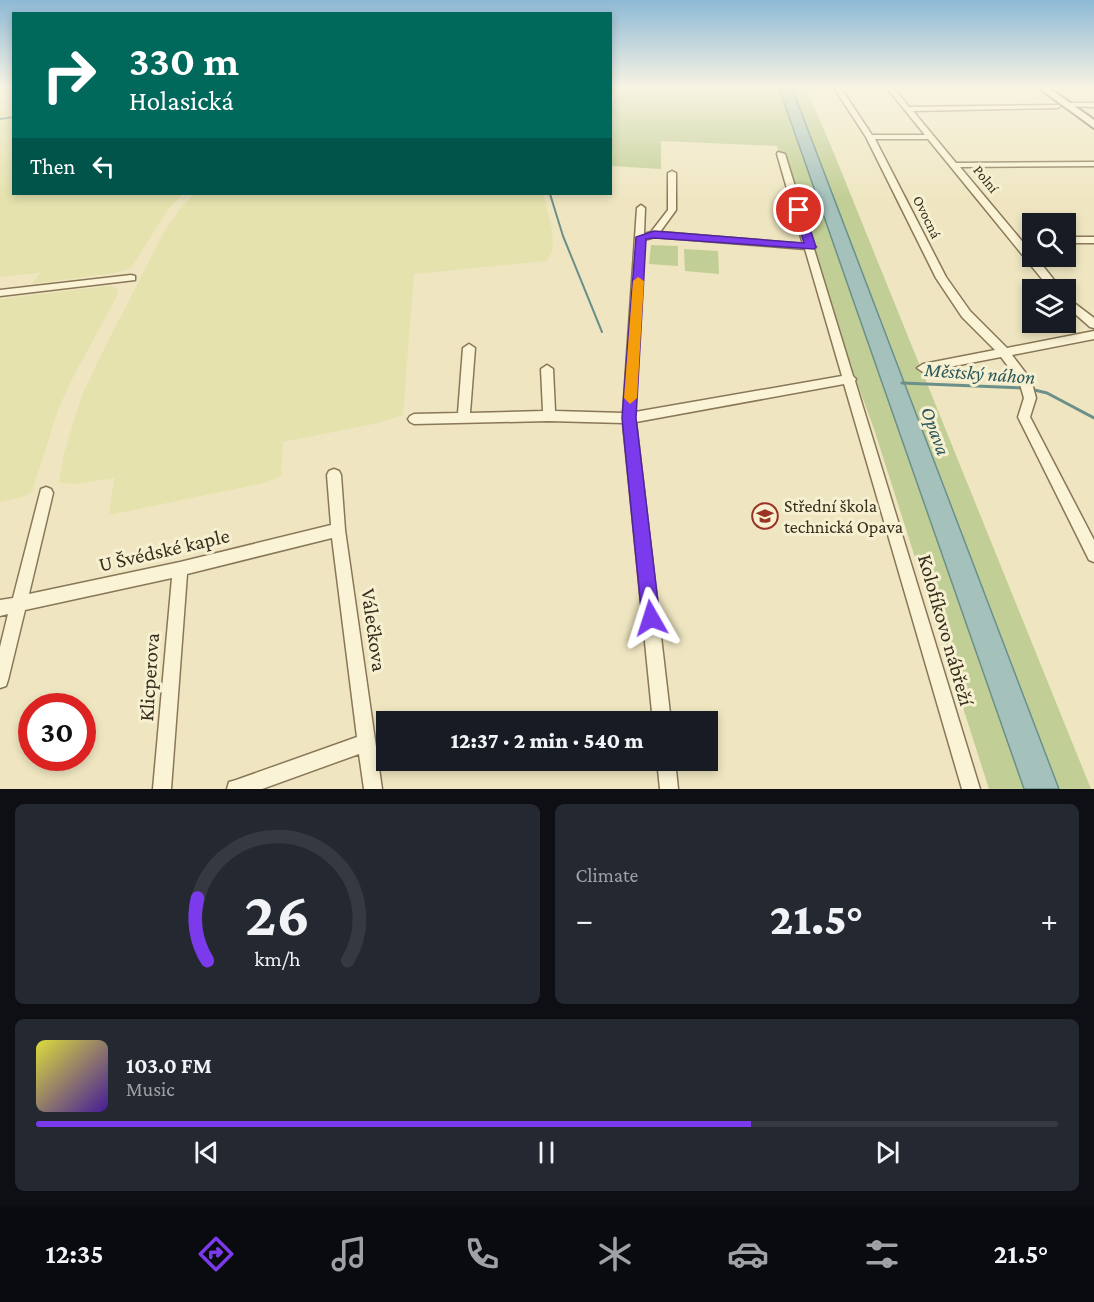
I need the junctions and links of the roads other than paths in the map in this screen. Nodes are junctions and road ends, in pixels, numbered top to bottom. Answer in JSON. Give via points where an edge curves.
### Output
{"nodes":[{"id":1,"x":862,"y":125,"type":"edge"},
{"id":2,"x":921,"y":125,"type":"edge"},
{"id":3,"x":870,"y":137,"type":"junction"},
{"id":4,"x":932,"y":138,"type":"junction"},
{"id":5,"x":782,"y":154,"type":"dead end"},
{"id":6,"x":1094,"y":164,"type":"edge"},
{"id":7,"x":954,"y":165,"type":"junction"},
{"id":8,"x":672,"y":173,"type":"dead end"},
{"id":9,"x":641,"y":208,"type":"dead end"},
{"id":10,"x":647,"y":236,"type":"junction"},
{"id":11,"x":1076,"y":240,"type":"edge"},
{"id":12,"x":1094,"y":240,"type":"edge"},
{"id":13,"x":1016,"y":241,"type":"junction"},
{"id":14,"x":1022,"y":241,"type":"edge"},
{"id":15,"x":811,"y":247,"type":"junction"},
{"id":16,"x":131,"y":278,"type":"dead end"},
{"id":17,"x":1048,"y":279,"type":"edge"},
{"id":18,"x":0,"y":293,"type":"edge"},
{"id":19,"x":1076,"y":308,"type":"edge"},
{"id":20,"x":1094,"y":324,"type":"edge"},
{"id":21,"x":1094,"y":335,"type":"edge"},
{"id":22,"x":469,"y":348,"type":"dead end"},
{"id":23,"x":1003,"y":351,"type":"junction"},
{"id":24,"x":923,"y":368,"type":"dead end"},
{"id":25,"x":547,"y":369,"type":"dead end"},
{"id":26,"x":850,"y":379,"type":"junction"},
{"id":27,"x":549,"y":416,"type":"junction"},
{"id":28,"x":464,"y":417,"type":"junction"},
{"id":29,"x":629,"y":418,"type":"junction"},
{"id":30,"x":414,"y":419,"type":"dead end"},
{"id":31,"x":334,"y":476,"type":"dead end"},
{"id":32,"x":46,"y":494,"type":"dead end"},
{"id":33,"x":338,"y":530,"type":"junction"},
{"id":34,"x":1094,"y":555,"type":"edge"},
{"id":35,"x":180,"y":569,"type":"junction"},
{"id":36,"x":19,"y":604,"type":"junction"},
{"id":37,"x":0,"y":608,"type":"edge"},
{"id":38,"x":0,"y":680,"type":"edge"},
{"id":39,"x":661,"y":711,"type":"edge"},
{"id":40,"x":366,"y":743,"type":"junction"},
{"id":41,"x":667,"y":771,"type":"edge"},
{"id":42,"x":162,"y":789,"type":"edge"},
{"id":43,"x":236,"y":789,"type":"edge"},
{"id":44,"x":373,"y":789,"type":"edge"},
{"id":45,"x":669,"y":789,"type":"edge"},
{"id":46,"x":972,"y":789,"type":"edge"}],
"edges":[{"from":1,"to":3,"type":"street","name":"Ovocná"},
{"from":2,"to":4,"type":"street","name":"Polní"},
{"from":3,"to":4,"type":"street"},
{"from":3,"to":23,"type":"street","name":"Ovocná","via":[[941,278],[966,314]]},
{"from":4,"to":7,"type":"street","name":"Polní"},
{"from":5,"to":15,"type":"street","name":"Kolofíkovo nábřeží"},
{"from":6,"to":7,"type":"street"},
{"from":7,"to":13,"type":"street","name":"Polní"},
{"from":8,"to":10,"type":"street","via":[[672,210]]},
{"from":9,"to":10,"type":"street"},
{"from":10,"to":15,"type":"street"},
{"from":10,"to":29,"type":"street"},
{"from":11,"to":12,"type":"street"},
{"from":13,"to":14,"type":"street"},
{"from":13,"to":17,"type":"street","name":"Polní"},
{"from":15,"to":26,"type":"street","name":"Kolofíkovo nábřeží"},
{"from":16,"to":18,"type":"street"},
{"from":19,"to":20,"type":"street"},
{"from":21,"to":23,"type":"street"},
{"from":22,"to":28,"type":"street"},
{"from":23,"to":24,"type":"street"},
{"from":23,"to":34,"type":"street","name":"Ovocná","via":[[1025,380],[1030,398],[1024,417]]},
{"from":25,"to":27,"type":"street"},
{"from":26,"to":29,"type":"street"},
{"from":26,"to":46,"type":"street","name":"Kolofíkovo nábřeží"},
{"from":27,"to":28,"type":"street"},
{"from":27,"to":29,"type":"street"},
{"from":28,"to":30,"type":"street"},
{"from":29,"to":39,"type":"street"},
{"from":31,"to":33,"type":"street","name":"Válečkova"},
{"from":32,"to":36,"type":"street"},
{"from":33,"to":35,"type":"street","name":"U Švédské kaple"},
{"from":33,"to":40,"type":"street","name":"Válečkova"},
{"from":35,"to":36,"type":"street","name":"U Švédské kaple"},
{"from":35,"to":42,"type":"street","name":"Klicperova"},
{"from":36,"to":37,"type":"street","name":"U Švédské kaple"},
{"from":36,"to":38,"type":"street"},
{"from":40,"to":43,"type":"street"},
{"from":40,"to":44,"type":"street","name":"Válečkova"},
{"from":41,"to":45,"type":"street"}]}
